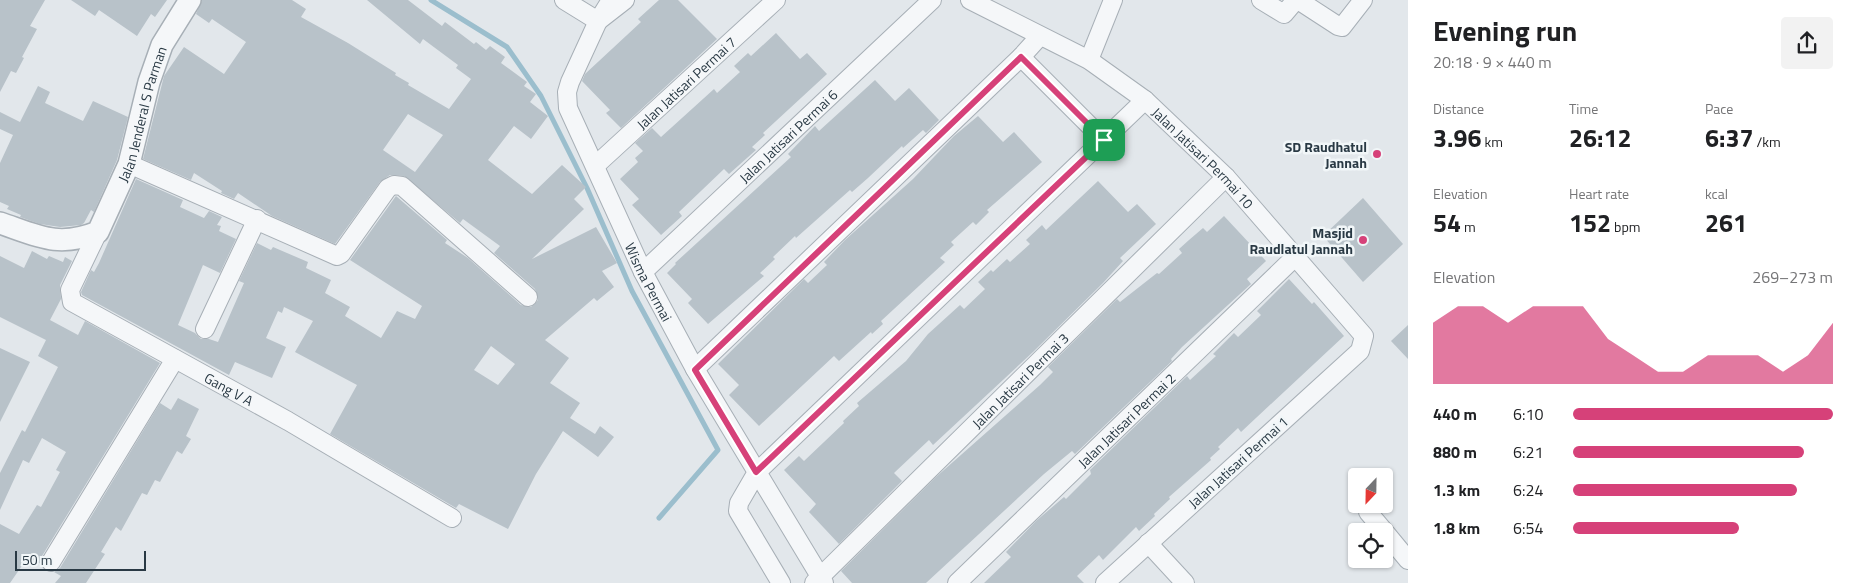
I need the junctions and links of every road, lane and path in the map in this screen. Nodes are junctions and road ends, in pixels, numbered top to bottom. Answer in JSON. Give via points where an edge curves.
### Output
{"nodes":[{"id":1,"x":190,"y":0,"type":"edge"},
{"id":2,"x":564,"y":0,"type":"edge"},
{"id":3,"x":611,"y":0,"type":"edge"},
{"id":4,"x":625,"y":0,"type":"edge"},
{"id":5,"x":776,"y":0,"type":"edge"},
{"id":6,"x":932,"y":0,"type":"edge"},
{"id":7,"x":970,"y":0,"type":"edge"},
{"id":8,"x":1113,"y":0,"type":"edge"},
{"id":9,"x":1261,"y":0,"type":"edge"},
{"id":10,"x":1363,"y":0,"type":"edge"},
{"id":11,"x":598,"y":21,"type":"junction"},
{"id":12,"x":1040,"y":36,"type":"junction"},
{"id":13,"x":1021,"y":57,"type":"junction"},
{"id":14,"x":1089,"y":60,"type":"junction"},
{"id":15,"x":1145,"y":100,"type":"junction"},
{"id":16,"x":1104,"y":140,"type":"junction"},
{"id":17,"x":129,"y":164,"type":"junction"},
{"id":18,"x":596,"y":165,"type":"junction"},
{"id":19,"x":1226,"y":177,"type":"junction"},
{"id":20,"x":257,"y":219,"type":"junction"},
{"id":21,"x":0,"y":223,"type":"edge"},
{"id":22,"x":98,"y":232,"type":"junction"},
{"id":23,"x":1296,"y":256,"type":"junction"},
{"id":24,"x":643,"y":272,"type":"junction"},
{"id":25,"x":528,"y":297,"type":"dead end"},
{"id":26,"x":205,"y":329,"type":"dead end"},
{"id":27,"x":1364,"y":336,"type":"joint"},
{"id":28,"x":175,"y":359,"type":"junction"},
{"id":29,"x":695,"y":370,"type":"junction"},
{"id":30,"x":756,"y":472,"type":"junction"},
{"id":31,"x":1369,"y":513,"type":"edge"},
{"id":32,"x":452,"y":518,"type":"dead end"},
{"id":33,"x":1377,"y":523,"type":"edge"},
{"id":34,"x":1393,"y":542,"type":"edge"},
{"id":35,"x":1148,"y":543,"type":"junction"},
{"id":36,"x":1408,"y":560,"type":"edge"},
{"id":37,"x":52,"y":562,"type":"dead end"},
{"id":38,"x":819,"y":582,"type":"edge"},
{"id":39,"x":781,"y":583,"type":"edge"},
{"id":40,"x":957,"y":583,"type":"edge"},
{"id":41,"x":1105,"y":583,"type":"edge"},
{"id":42,"x":1185,"y":583,"type":"edge"}],
"edges":[{"from":1,"to":17,"type":"street","name":"Jalan Jenderal S Parman","via":[[154,64]]},
{"from":2,"to":11,"type":"street"},
{"from":3,"to":11,"type":"street","name":"Wisma Permai"},
{"from":4,"to":11,"type":"street"},
{"from":5,"to":18,"type":"street","name":"Jalan Jatisari Permai 7"},
{"from":6,"to":24,"type":"street","name":"Jalan Jatisari Permai 6"},
{"from":7,"to":12,"type":"street","name":"Jalan Jatisari Permai 10"},
{"from":8,"to":14,"type":"street"},
{"from":9,"to":10,"type":"street","via":[[1284,14],[1298,0],[1342,27]]},
{"from":11,"to":18,"type":"street","name":"Wisma Permai","via":[[567,92],[568,108]]},
{"from":12,"to":13,"type":"street"},
{"from":12,"to":14,"type":"street","name":"Jalan Jatisari Permai 10"},
{"from":13,"to":16,"type":"street"},
{"from":13,"to":29,"type":"street"},
{"from":14,"to":15,"type":"street","name":"Jalan Jatisari Permai 10"},
{"from":15,"to":16,"type":"street"},
{"from":15,"to":19,"type":"street","name":"Jalan Jatisari Permai 10"},
{"from":16,"to":30,"type":"street"},
{"from":17,"to":20,"type":"street"},
{"from":17,"to":22,"type":"street","name":"Jalan Jenderal S Parman"},
{"from":18,"to":24,"type":"street","name":"Wisma Permai"},
{"from":19,"to":23,"type":"street","name":"Jalan Jatisari Permai 10"},
{"from":19,"to":38,"type":"street","name":"Jalan Jatisari Permai 3"},
{"from":20,"to":25,"type":"street","via":[[339,255],[388,188],[394,184],[402,186]]},
{"from":20,"to":26,"type":"street"},
{"from":21,"to":22,"type":"street","via":[[36,235],[70,241]]},
{"from":22,"to":28,"type":"street","name":"Gang V A","via":[[70,290],[72,302]]},
{"from":23,"to":27,"type":"street","name":"Jalan Jatisari Permai 10"},
{"from":23,"to":40,"type":"street","name":"Jalan Jatisari Permai 2"},
{"from":24,"to":29,"type":"street","name":"Wisma Permai"},
{"from":27,"to":35,"type":"street","name":"Jalan Jatisari Permai 1","via":[[1360,352]]},
{"from":28,"to":32,"type":"street","name":"Gang V A"},
{"from":28,"to":37,"type":"street"},
{"from":29,"to":30,"type":"street","name":"Wisma Permai"},
{"from":30,"to":38,"type":"street","name":"Wisma Permai"},
{"from":30,"to":39,"type":"street","via":[[739,503],[738,512]]},
{"from":31,"to":33,"type":"street"},
{"from":34,"to":36,"type":"street"},
{"from":35,"to":41,"type":"street","name":"Jalan Jatisari Permai 1"},
{"from":35,"to":42,"type":"street"}]}
